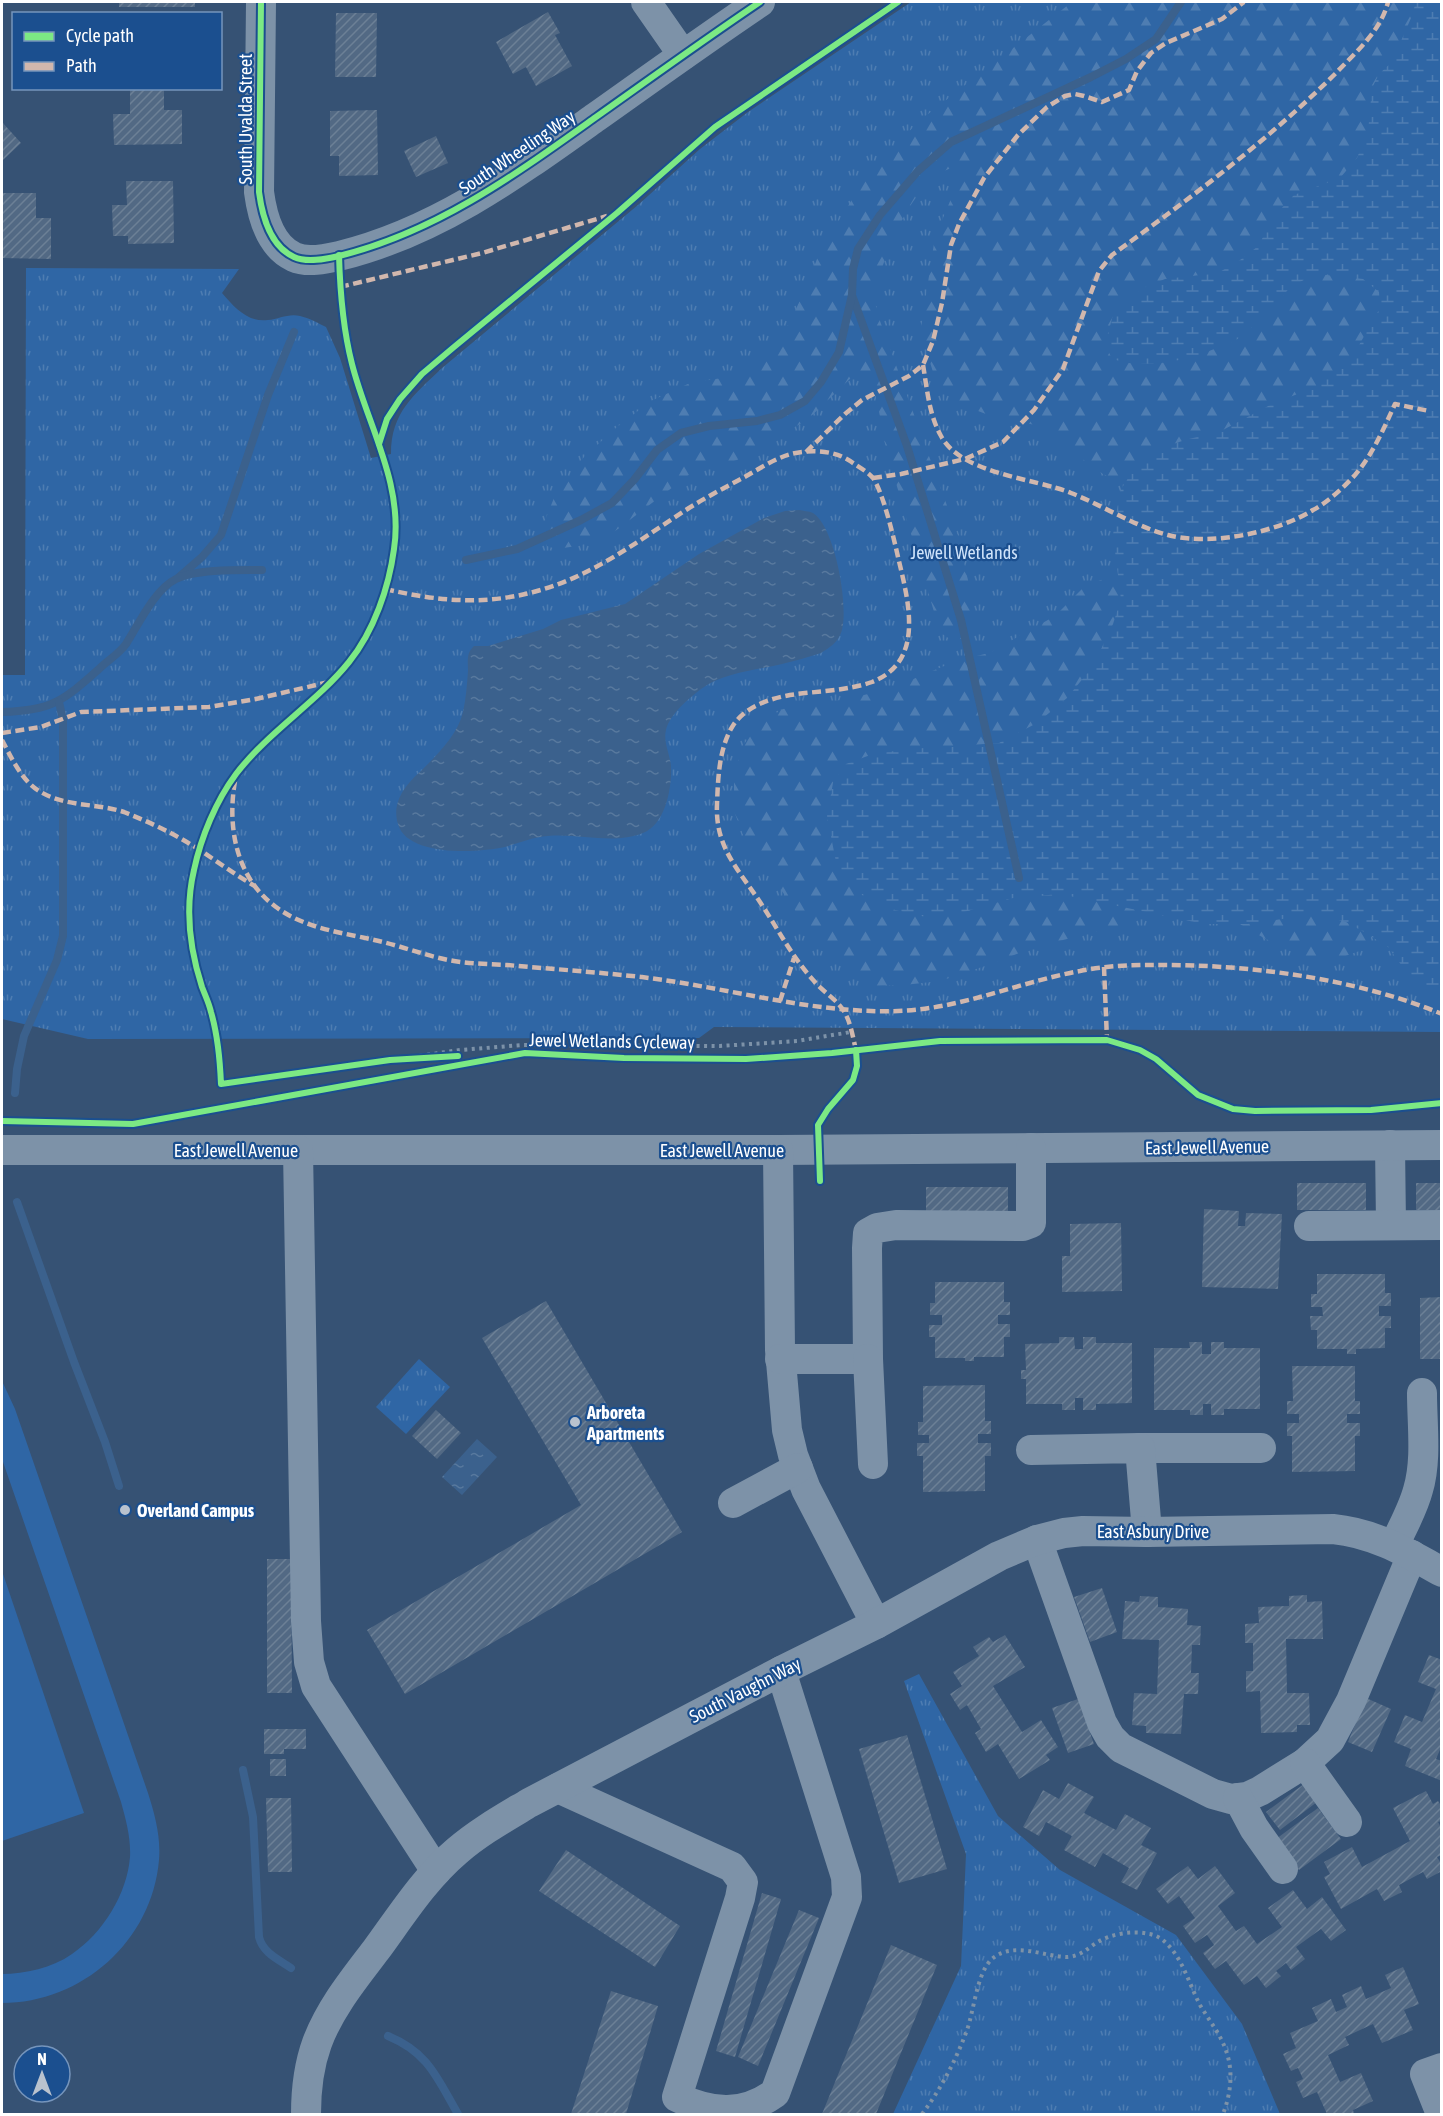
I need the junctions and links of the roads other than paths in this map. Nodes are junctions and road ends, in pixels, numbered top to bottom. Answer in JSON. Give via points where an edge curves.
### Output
{"nodes":[{"id":1,"x":261,"y":2,"type":"edge"},
{"id":2,"x":646,"y":2,"type":"edge"},
{"id":3,"x":760,"y":2,"type":"edge"},
{"id":4,"x":683,"y":55,"type":"junction"},
{"id":5,"x":272,"y":235,"type":"joint"},
{"id":6,"x":1390,"y":1145,"type":"junction"},
{"id":7,"x":1442,"y":1145,"type":"edge"},
{"id":8,"x":1031,"y":1148,"type":"junction"},
{"id":9,"x":2,"y":1150,"type":"edge"},
{"id":10,"x":298,"y":1150,"type":"junction"},
{"id":11,"x":778,"y":1150,"type":"junction"},
{"id":12,"x":1390,"y":1225,"type":"junction"},
{"id":13,"x":1442,"y":1225,"type":"edge"},
{"id":14,"x":1309,"y":1226,"type":"dead end"},
{"id":15,"x":780,"y":1359,"type":"junction"},
{"id":16,"x":868,"y":1359,"type":"junction"},
{"id":17,"x":1422,"y":1393,"type":"dead end"},
{"id":18,"x":1140,"y":1448,"type":"junction"},
{"id":19,"x":1261,"y":1448,"type":"dead end"},
{"id":20,"x":1031,"y":1450,"type":"dead end"},
{"id":21,"x":873,"y":1464,"type":"dead end"},
{"id":22,"x":798,"y":1468,"type":"junction"},
{"id":23,"x":733,"y":1503,"type":"dead end"},
{"id":24,"x":1147,"y":1532,"type":"junction"},
{"id":25,"x":1037,"y":1540,"type":"junction"},
{"id":26,"x":1403,"y":1550,"type":"junction"},
{"id":27,"x":1442,"y":1572,"type":"edge"},
{"id":28,"x":876,"y":1624,"type":"junction"},
{"id":29,"x":781,"y":1671,"type":"junction"},
{"id":30,"x":1305,"y":1763,"type":"junction"},
{"id":31,"x":558,"y":1788,"type":"junction"},
{"id":32,"x":1238,"y":1798,"type":"junction"},
{"id":33,"x":1347,"y":1822,"type":"dead end"},
{"id":34,"x":1283,"y":1869,"type":"dead end"},
{"id":35,"x":436,"y":1871,"type":"junction"},
{"id":36,"x":1442,"y":2068,"type":"edge"},
{"id":37,"x":306,"y":2115,"type":"edge"},
{"id":38,"x":1441,"y":2115,"type":"edge"}],
"edges":[{"from":1,"to":5,"type":"street","name":"South Uvalda Street","via":[[259,192]]},
{"from":2,"to":4,"type":"street"},
{"from":3,"to":4,"type":"street","name":"South Wheeling Way"},
{"from":4,"to":5,"type":"street","name":"South Wheeling Way","via":[[498,186],[403,235],[360,251],[311,260],[295,258]]},
{"from":6,"to":7,"type":"street","name":"East Jewell Avenue"},
{"from":6,"to":8,"type":"street","name":"East Jewell Avenue"},
{"from":6,"to":12,"type":"street"},
{"from":8,"to":11,"type":"street","name":"East Jewell Avenue"},
{"from":8,"to":16,"type":"street","via":[[1031,1223],[896,1225],[868,1233]]},
{"from":9,"to":10,"type":"street","name":"East Jewell Avenue"},
{"from":10,"to":11,"type":"street","name":"East Jewell Avenue"},
{"from":10,"to":35,"type":"street","via":[[309,1662],[322,1696]]},
{"from":11,"to":15,"type":"street"},
{"from":12,"to":13,"type":"street"},
{"from":12,"to":14,"type":"street"},
{"from":15,"to":16,"type":"street"},
{"from":15,"to":22,"type":"street","via":[[788,1430]]},
{"from":16,"to":21,"type":"street"},
{"from":17,"to":26,"type":"street","via":[[1422,1466]]},
{"from":18,"to":19,"type":"street"},
{"from":18,"to":20,"type":"street"},
{"from":18,"to":24,"type":"street"},
{"from":22,"to":23,"type":"street"},
{"from":22,"to":28,"type":"street","via":[[821,1521]]},
{"from":24,"to":25,"type":"street","name":"East Asbury Drive","via":[[1083,1531]]},
{"from":24,"to":26,"type":"street","name":"East Asbury Drive","via":[[1333,1529],[1367,1535]]},
{"from":25,"to":28,"type":"street","name":"East Asbury Drive","via":[[999,1556]]},
{"from":25,"to":32,"type":"street","via":[[1110,1737],[1121,1748],[1213,1794]]},
{"from":26,"to":27,"type":"street","name":"East Asbury Drive"},
{"from":26,"to":30,"type":"street","via":[[1352,1701],[1330,1740]]},
{"from":28,"to":29,"type":"street","name":"South Vaughn Way"},
{"from":29,"to":31,"type":"street","name":"South Vaughn Way"},
{"from":29,"to":31,"type":"street","via":[[846,1877],[848,1896],[775,2093],[760,2104],[715,2111],[678,2097],[743,1882],[732,1867]]},
{"from":30,"to":32,"type":"street","via":[[1260,1791]]},
{"from":30,"to":33,"type":"street"},
{"from":31,"to":35,"type":"street","name":"South Vaughn Way","via":[[493,1824]]},
{"from":32,"to":34,"type":"street"},
{"from":35,"to":37,"type":"street","name":"South Vaughn Way","via":[[327,2022],[310,2070]]},
{"from":36,"to":38,"type":"street","via":[[1425,2074]]}]}
